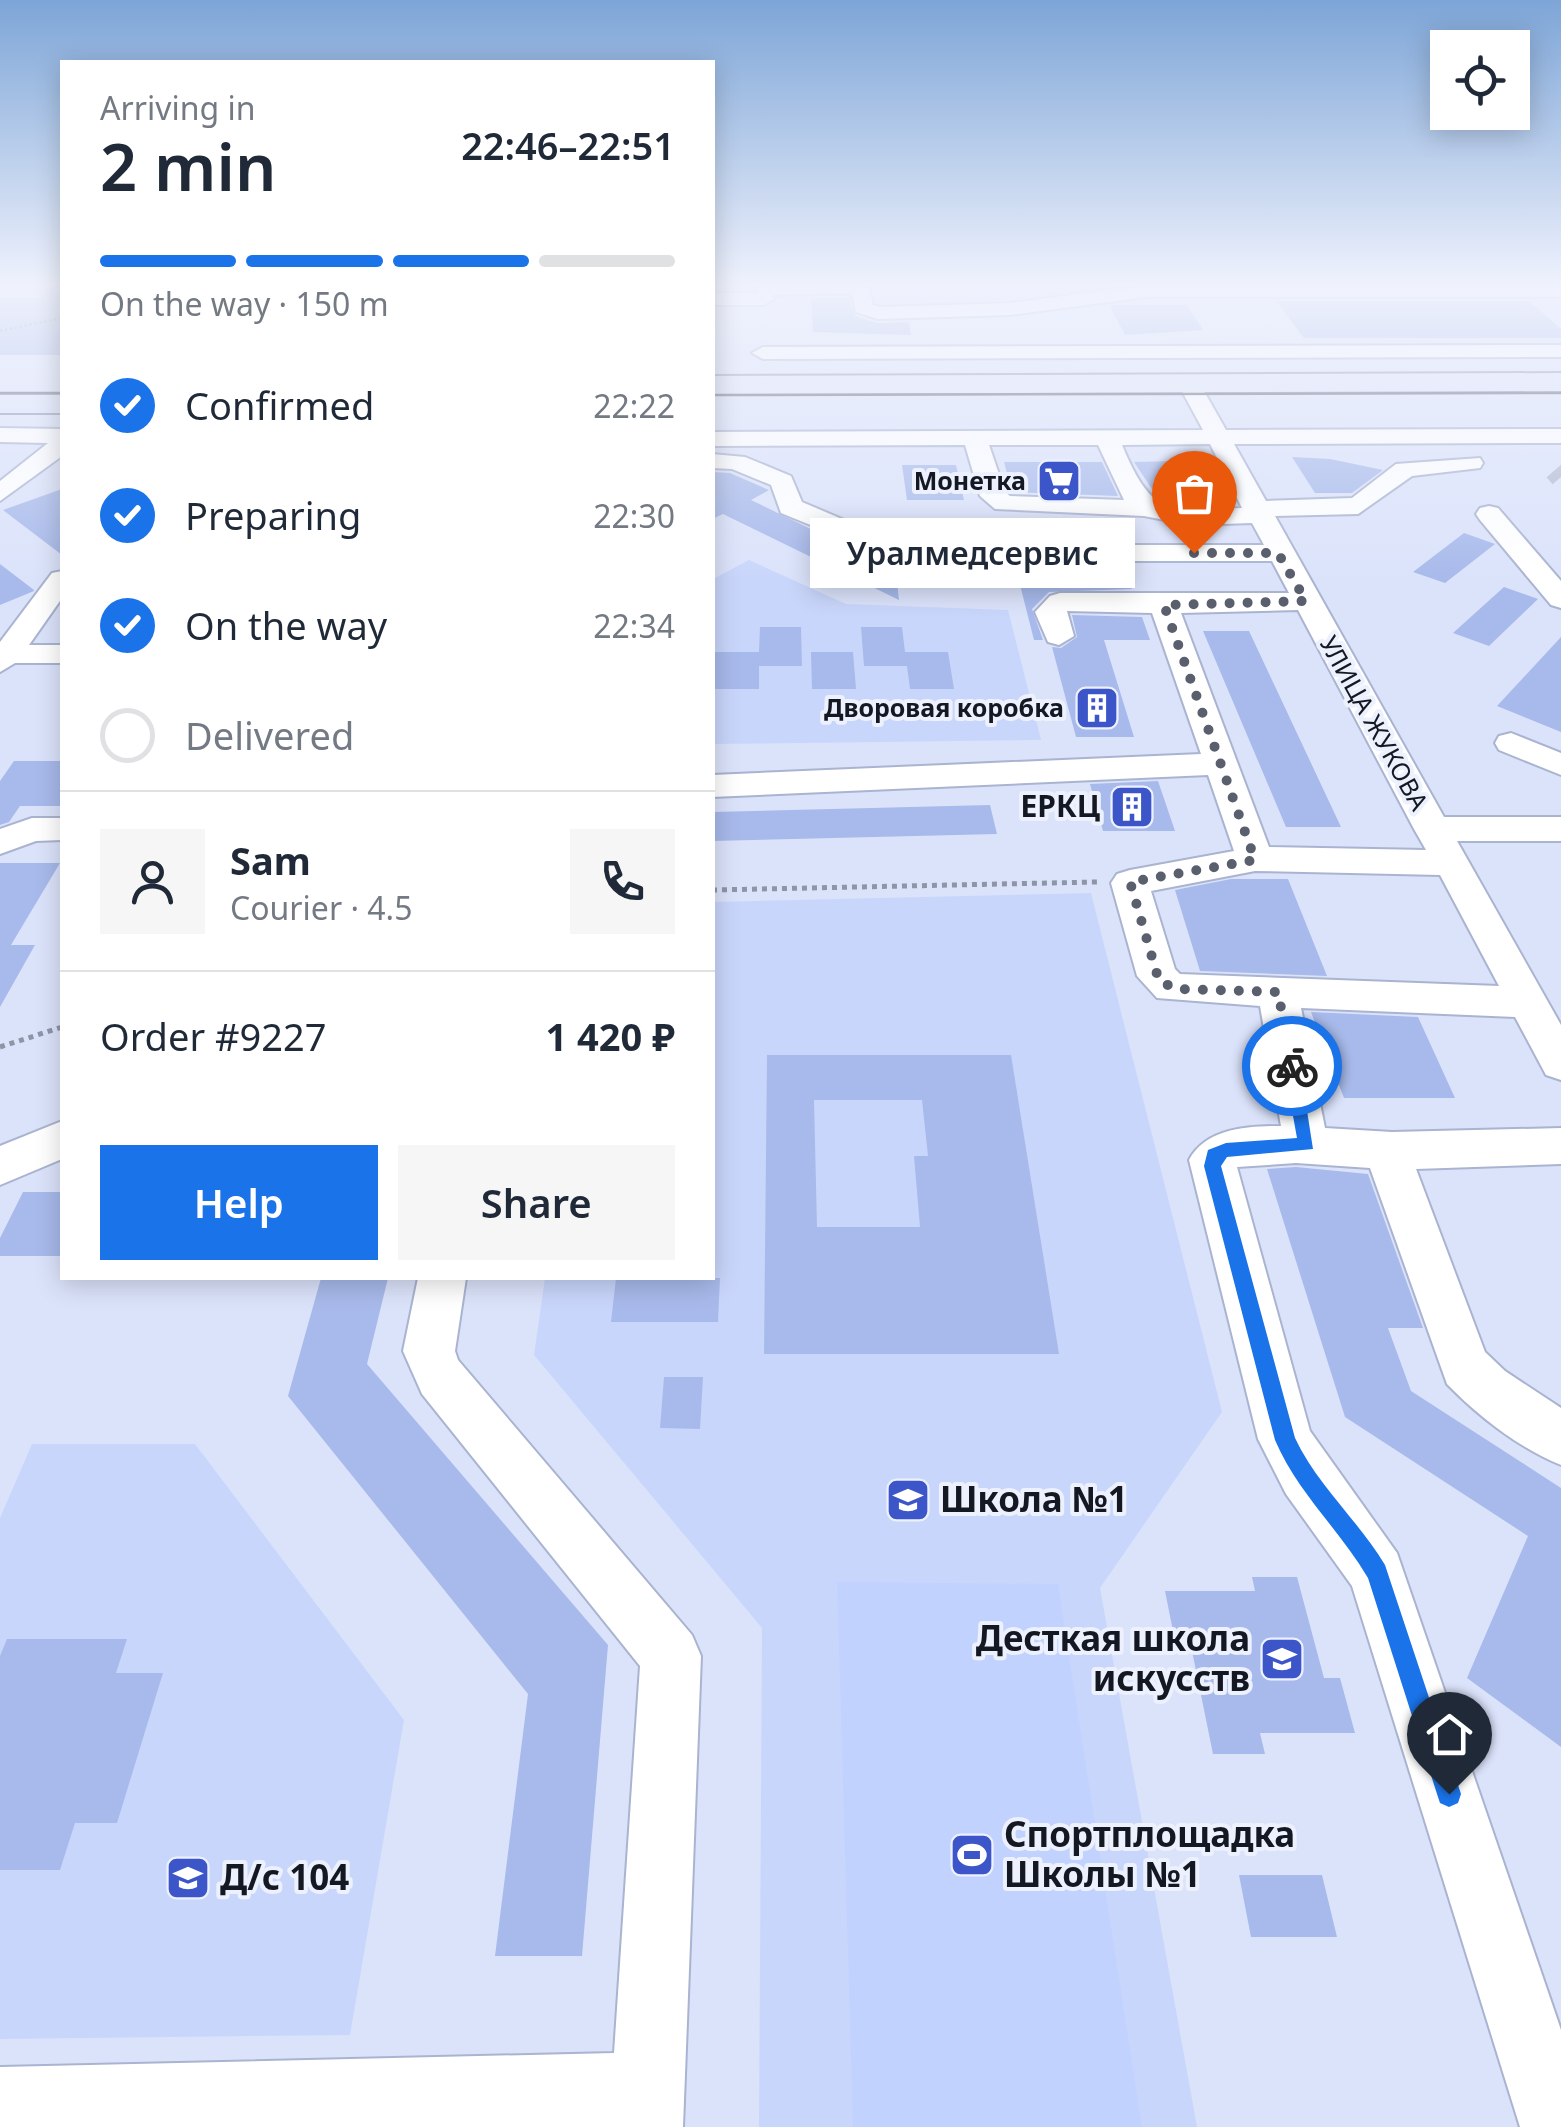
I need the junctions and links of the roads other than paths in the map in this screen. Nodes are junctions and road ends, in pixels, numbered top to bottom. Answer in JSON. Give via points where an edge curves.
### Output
{"nodes":[{"id":1,"x":1553,"y":382,"type":"edge"},
{"id":2,"x":0,"y":385,"type":"edge"},
{"id":3,"x":60,"y":385,"type":"edge"},
{"id":4,"x":715,"y":385,"type":"edge"},
{"id":5,"x":761,"y":385,"type":"joint"},
{"id":6,"x":1193,"y":394,"type":"junction"},
{"id":7,"x":0,"y":404,"type":"edge"},
{"id":8,"x":60,"y":404,"type":"edge"},
{"id":9,"x":1561,"y":404,"type":"edge"},
{"id":10,"x":715,"y":422,"type":"edge"},
{"id":11,"x":715,"y":422,"type":"edge"},
{"id":12,"x":0,"y":435,"type":"edge"},
{"id":13,"x":60,"y":436,"type":"edge"},
{"id":14,"x":1531,"y":436,"type":"junction"},
{"id":15,"x":1561,"y":436,"type":"edge"},
{"id":16,"x":975,"y":438,"type":"junction"},
{"id":17,"x":1106,"y":438,"type":"junction"},
{"id":18,"x":1216,"y":438,"type":"junction"},
{"id":19,"x":60,"y":446,"type":"edge"},
{"id":20,"x":715,"y":461,"type":"edge"},
{"id":21,"x":60,"y":477,"type":"edge"},
{"id":22,"x":1,"y":491,"type":"edge"},
{"id":23,"x":1145,"y":508,"type":"junction"},
{"id":24,"x":1255,"y":512,"type":"junction"},
{"id":25,"x":1489,"y":514,"type":"dead end"},
{"id":26,"x":1278,"y":553,"type":"junction"},
{"id":27,"x":60,"y":582,"type":"edge"},
{"id":28,"x":1561,"y":599,"type":"edge"},
{"id":29,"x":1306,"y":601,"type":"junction"},
{"id":30,"x":1164,"y":605,"type":"junction"},
{"id":31,"x":1059,"y":636,"type":"dead end"},
{"id":32,"x":60,"y":654,"type":"edge"},
{"id":33,"x":4,"y":658,"type":"edge"},
{"id":34,"x":1511,"y":743,"type":"dead end"},
{"id":35,"x":1218,"y":764,"type":"junction"},
{"id":36,"x":1561,"y":764,"type":"edge"},
{"id":37,"x":715,"y":786,"type":"edge"},
{"id":38,"x":60,"y":828,"type":"edge"},
{"id":39,"x":1561,"y":828,"type":"edge"},
{"id":40,"x":1432,"y":829,"type":"junction"},
{"id":41,"x":0,"y":842,"type":"edge"},
{"id":42,"x":1255,"y":860,"type":"junction"},
{"id":43,"x":1453,"y":863,"type":"junction"},
{"id":44,"x":1278,"y":992,"type":"junction"},
{"id":45,"x":1526,"y":1002,"type":"junction"},
{"id":46,"x":1556,"y":1047,"type":"edge"},
{"id":47,"x":60,"y":1140,"type":"edge"},
{"id":48,"x":1306,"y":1144,"type":"junction"},
{"id":49,"x":1561,"y":1146,"type":"edge"},
{"id":50,"x":1387,"y":1151,"type":"junction"},
{"id":51,"x":0,"y":1166,"type":"edge"},
{"id":52,"x":442,"y":1280,"type":"edge"},
{"id":53,"x":1561,"y":1439,"type":"edge"},
{"id":54,"x":0,"y":2104,"type":"edge"},
{"id":55,"x":647,"y":2108,"type":"edge"},
{"id":56,"x":97,"y":2116,"type":"edge"},
{"id":57,"x":1556,"y":2127,"type":"edge"}],
"edges":[{"from":1,"to":6,"type":"main road"},
{"from":2,"to":3,"type":"main road"},
{"from":4,"to":5,"type":"main road"},
{"from":5,"to":6,"type":"main road"},
{"from":6,"to":9,"type":"main road"},
{"from":6,"to":10,"type":"main road"},
{"from":6,"to":18,"type":"street","name":"УЛИЦА ЖУКОВА"},
{"from":7,"to":8,"type":"main road"},
{"from":11,"to":16,"type":"street"},
{"from":12,"to":13,"type":"street"},
{"from":14,"to":15,"type":"street"},
{"from":14,"to":18,"type":"street"},
{"from":14,"to":24,"type":"street","via":[[1546,460],[1420,465],[1358,506]]},
{"from":16,"to":17,"type":"street"},
{"from":16,"to":23,"type":"street","via":[[994,496],[1004,504]]},
{"from":17,"to":18,"type":"street"},
{"from":17,"to":23,"type":"street"},
{"from":18,"to":24,"type":"street","name":"УЛИЦА ЖУКОВА"},
{"from":19,"to":22,"type":"street"},
{"from":20,"to":26,"type":"street","via":[[736,462],[782,481],[790,507],[893,552]]},
{"from":21,"to":22,"type":"street"},
{"from":23,"to":24,"type":"street","via":[[1172,515]]},
{"from":24,"to":26,"type":"street","name":"УЛИЦА ЖУКОВА"},
{"from":25,"to":28,"type":"street"},
{"from":26,"to":29,"type":"street","name":"УЛИЦА ЖУКОВА"},
{"from":27,"to":33,"type":"street"},
{"from":29,"to":30,"type":"street"},
{"from":29,"to":40,"type":"street","name":"УЛИЦА ЖУКОВА"},
{"from":30,"to":31,"type":"street","via":[[1060,602],[1050,612]]},
{"from":30,"to":35,"type":"street"},
{"from":32,"to":33,"type":"street"},
{"from":34,"to":36,"type":"street"},
{"from":35,"to":37,"type":"street"},
{"from":35,"to":42,"type":"street"},
{"from":38,"to":41,"type":"street"},
{"from":39,"to":40,"type":"street"},
{"from":40,"to":43,"type":"street","name":"УЛИЦА ЖУКОВА"},
{"from":42,"to":43,"type":"street"},
{"from":42,"to":44,"type":"street","via":[[1130,882],[1164,985]]},
{"from":43,"to":45,"type":"street","name":"УЛИЦА ЖУКОВА"},
{"from":44,"to":45,"type":"street"},
{"from":44,"to":48,"type":"street"},
{"from":45,"to":46,"type":"street","name":"УЛИЦА ЖУКОВА"},
{"from":47,"to":51,"type":"street"},
{"from":48,"to":50,"type":"street"},
{"from":48,"to":57,"type":"street","via":[[1226,1150],[1214,1155],[1212,1166],[1285,1440],[1300,1471],[1377,1572]]},
{"from":49,"to":50,"type":"street"},
{"from":50,"to":53,"type":"street","via":[[1466,1367]]},
{"from":52,"to":55,"type":"street","via":[[429,1351],[440,1377],[672,1656]]},
{"from":54,"to":56,"type":"street"},
{"from":55,"to":56,"type":"street"}]}
